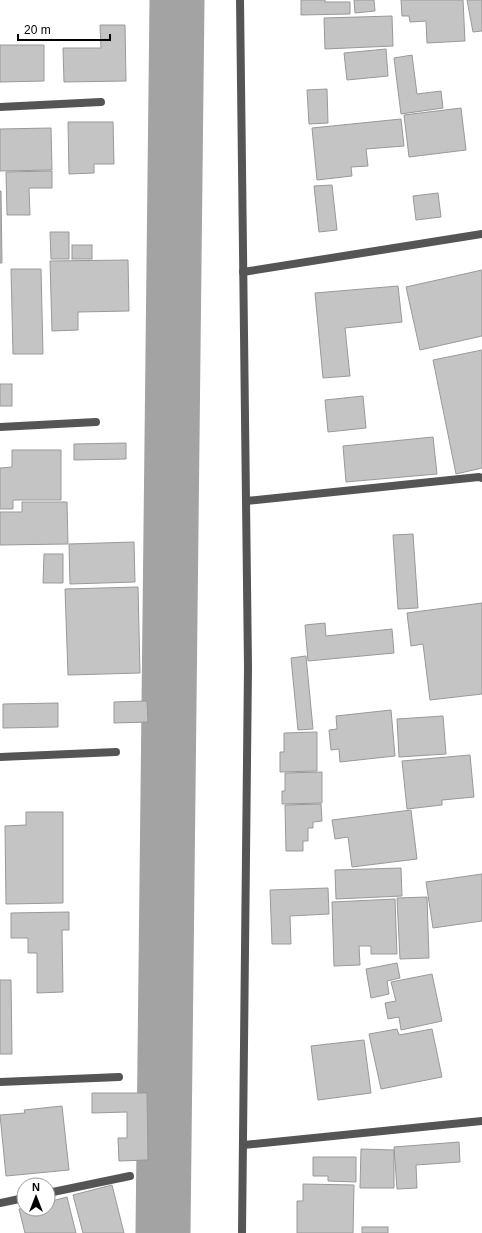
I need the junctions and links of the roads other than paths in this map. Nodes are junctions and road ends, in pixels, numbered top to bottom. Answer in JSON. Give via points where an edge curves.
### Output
{"nodes":[{"id":1,"x":240,"y":0,"type":"edge"},
{"id":2,"x":101,"y":102,"type":"dead end"},
{"id":3,"x":0,"y":107,"type":"edge"},
{"id":4,"x":482,"y":234,"type":"edge"},
{"id":5,"x":244,"y":272,"type":"junction"},
{"id":6,"x":96,"y":422,"type":"dead end"},
{"id":7,"x":0,"y":428,"type":"edge"},
{"id":8,"x":482,"y":478,"type":"edge"},
{"id":9,"x":246,"y":501,"type":"junction"},
{"id":10,"x":116,"y":752,"type":"dead end"},
{"id":11,"x":0,"y":758,"type":"edge"},
{"id":12,"x":118,"y":1077,"type":"dead end"},
{"id":13,"x":0,"y":1082,"type":"edge"},
{"id":14,"x":482,"y":1121,"type":"edge"},
{"id":15,"x":243,"y":1145,"type":"junction"},
{"id":16,"x":130,"y":1176,"type":"dead end"},
{"id":17,"x":56,"y":1191,"type":"edge"},
{"id":18,"x":16,"y":1200,"type":"edge"},
{"id":19,"x":0,"y":1203,"type":"edge"},
{"id":20,"x":242,"y":1233,"type":"edge"}],
"edges":[{"from":1,"to":5,"type":"street"},
{"from":2,"to":3,"type":"street"},
{"from":4,"to":5,"type":"street"},
{"from":5,"to":9,"type":"street"},
{"from":6,"to":7,"type":"street"},
{"from":8,"to":9,"type":"street"},
{"from":9,"to":15,"type":"street","via":[[248,667]]},
{"from":10,"to":11,"type":"street"},
{"from":12,"to":13,"type":"street"},
{"from":14,"to":15,"type":"street"},
{"from":15,"to":20,"type":"street"},
{"from":16,"to":17,"type":"street"},
{"from":18,"to":19,"type":"street"}]}
